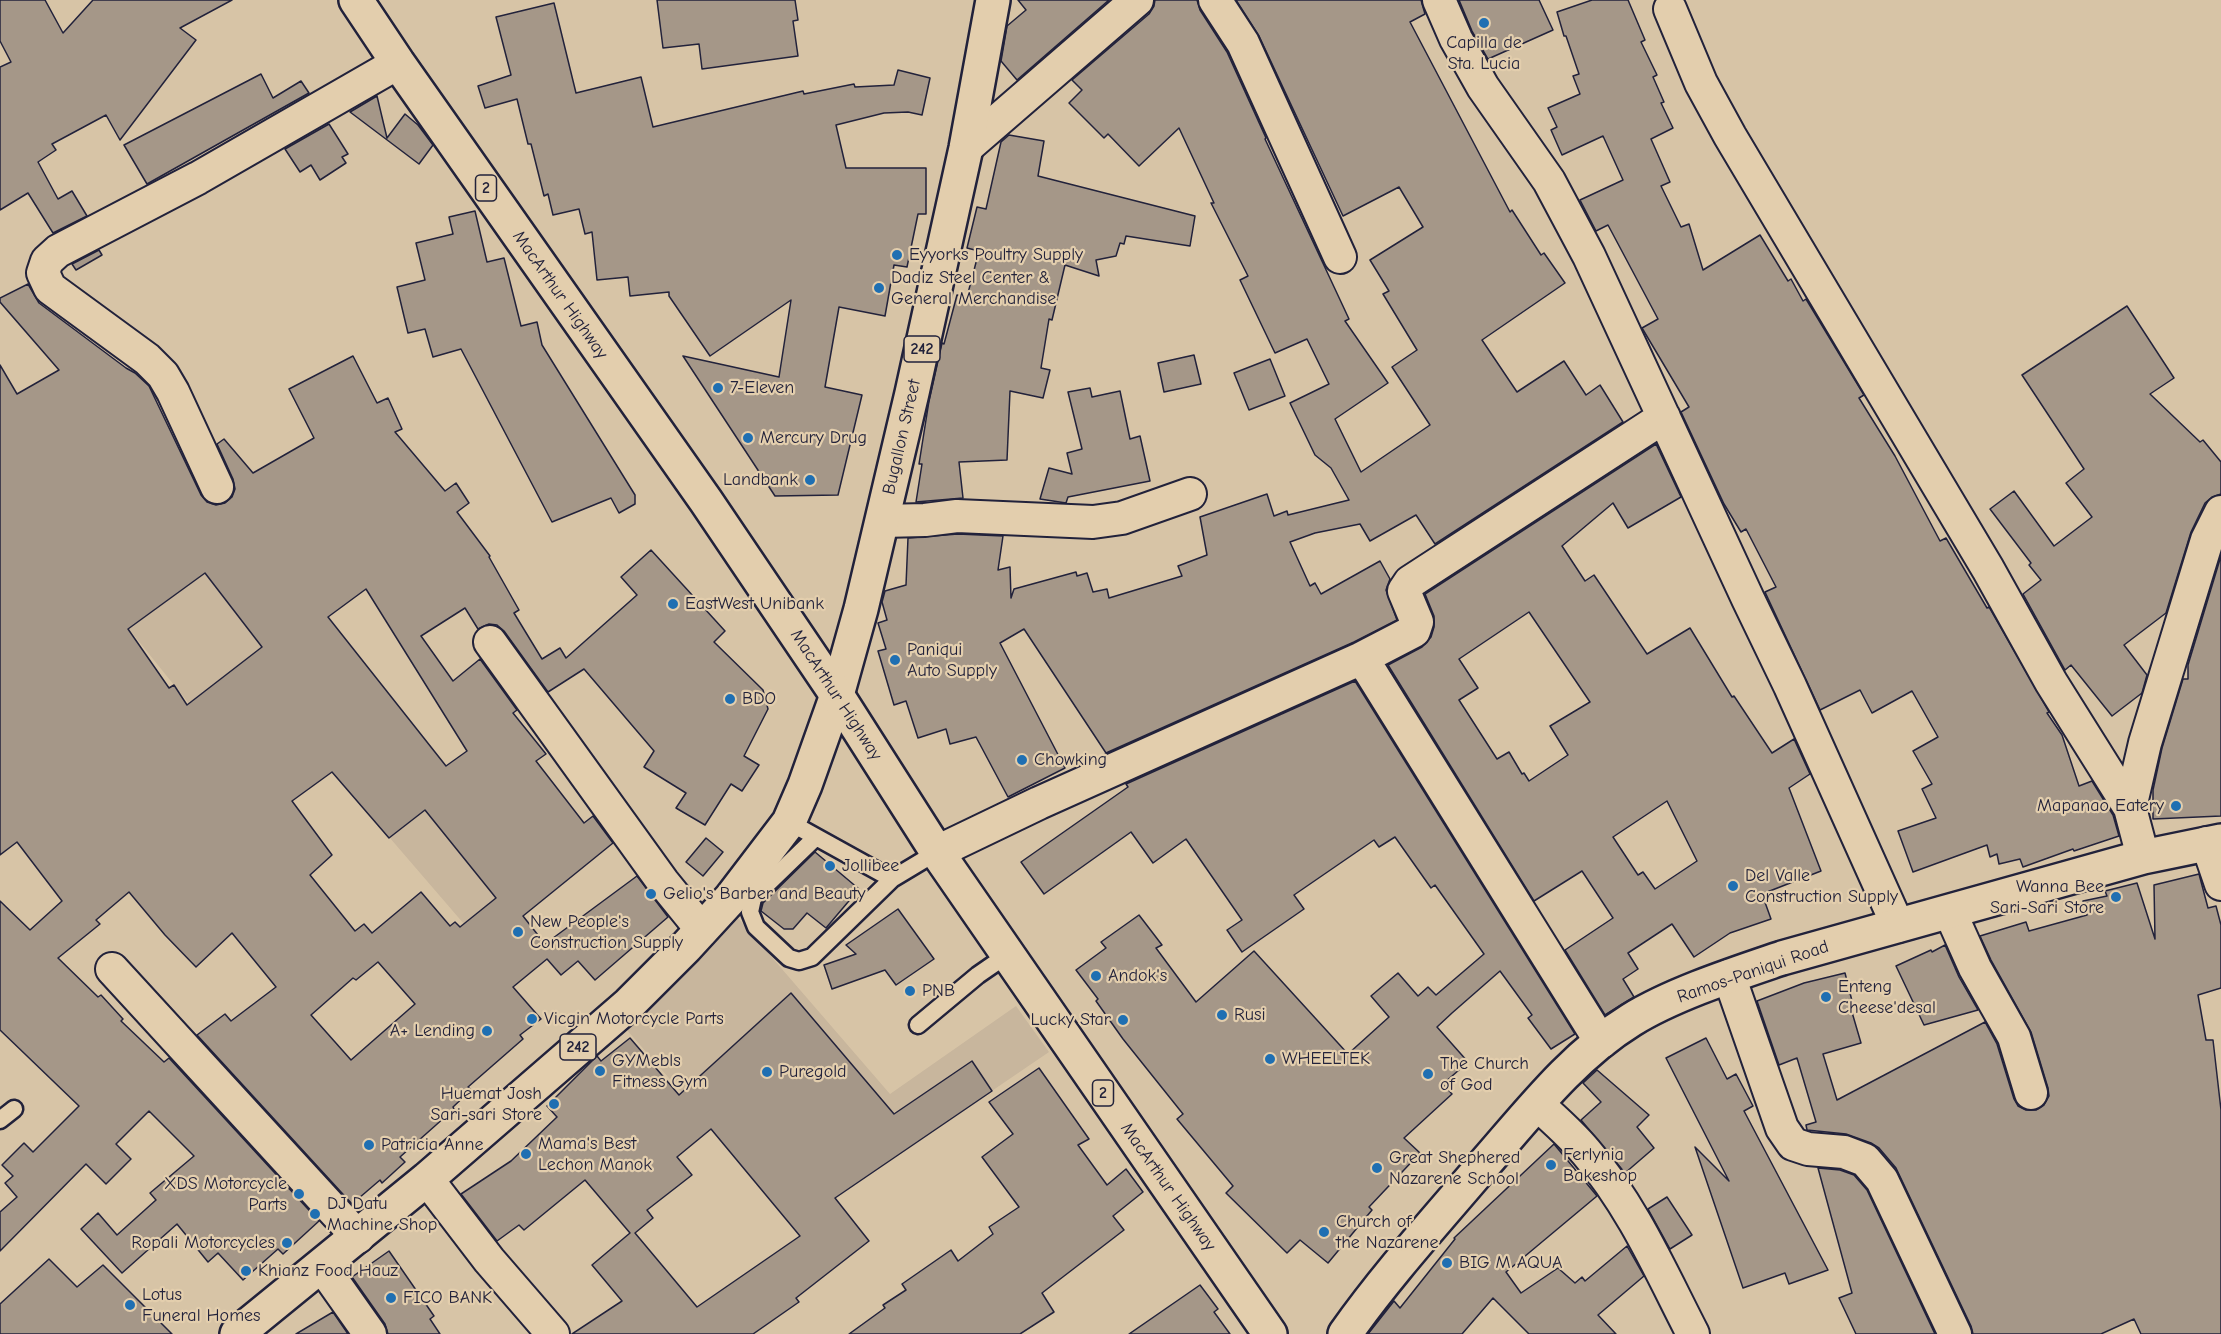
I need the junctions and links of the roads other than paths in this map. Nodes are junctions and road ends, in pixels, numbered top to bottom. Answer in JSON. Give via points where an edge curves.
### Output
{"nodes":[{"id":1,"x":356,"y":0,"type":"edge"},
{"id":2,"x":993,"y":0,"type":"edge"},
{"id":3,"x":1137,"y":0,"type":"edge"},
{"id":4,"x":1215,"y":0,"type":"edge"},
{"id":5,"x":1439,"y":0,"type":"edge"},
{"id":6,"x":1669,"y":5,"type":"edge"},
{"id":7,"x":398,"y":63,"type":"junction"},
{"id":8,"x":966,"y":148,"type":"junction"},
{"id":9,"x":1340,"y":256,"type":"dead end"},
{"id":10,"x":1664,"y":417,"type":"junction"},
{"id":11,"x":217,"y":487,"type":"dead end"},
{"id":12,"x":1190,"y":494,"type":"dead end"},
{"id":13,"x":2221,"y":512,"type":"edge"},
{"id":14,"x":882,"y":521,"type":"junction"},
{"id":15,"x":490,"y":642,"type":"dead end"},
{"id":16,"x":1362,"y":658,"type":"junction"},
{"id":17,"x":837,"y":695,"type":"junction"},
{"id":18,"x":2130,"y":808,"type":"junction"},
{"id":19,"x":802,"y":829,"type":"junction"},
{"id":20,"x":2214,"y":842,"type":"edge"},
{"id":21,"x":937,"y":852,"type":"junction"},
{"id":22,"x":2143,"y":857,"type":"junction"},
{"id":23,"x":892,"y":879,"type":"junction"},
{"id":24,"x":2221,"y":884,"type":"edge"},
{"id":25,"x":1950,"y":912,"type":"junction"},
{"id":26,"x":1898,"y":926,"type":"junction"},
{"id":27,"x":702,"y":930,"type":"junction"},
{"id":28,"x":1007,"y":955,"type":"junction"},
{"id":29,"x":112,"y":969,"type":"dead end"},
{"id":30,"x":1729,"y":976,"type":"junction"},
{"id":31,"x":918,"y":1024,"type":"dead end"},
{"id":32,"x":1601,"y":1042,"type":"junction"},
{"id":33,"x":2031,"y":1093,"type":"dead end"},
{"id":34,"x":1537,"y":1104,"type":"junction"},
{"id":35,"x":14,"y":1109,"type":"dead end"},
{"id":36,"x":0,"y":1120,"type":"edge"},
{"id":37,"x":427,"y":1179,"type":"junction"},
{"id":38,"x":358,"y":1237,"type":"junction"},
{"id":39,"x":322,"y":1266,"type":"junction"},
{"id":40,"x":237,"y":1334,"type":"edge"},
{"id":41,"x":370,"y":1334,"type":"edge"},
{"id":42,"x":554,"y":1334,"type":"edge"},
{"id":43,"x":1270,"y":1334,"type":"edge"},
{"id":44,"x":1345,"y":1334,"type":"edge"},
{"id":45,"x":1693,"y":1334,"type":"edge"},
{"id":46,"x":1955,"y":1334,"type":"edge"}],
"edges":[{"from":1,"to":7,"type":"main road","name":"MacArthur Highway","number":"2"},
{"from":2,"to":8,"type":"main road","name":"Bugallon Street","number":"242"},
{"from":3,"to":8,"type":"street"},
{"from":4,"to":9,"type":"street","via":[[1243,44]]},
{"from":5,"to":10,"type":"street","via":[[1483,87],[1549,181],[1589,256]]},
{"from":6,"to":18,"type":"street","via":[[1701,83],[1730,136],[2051,682]]},
{"from":7,"to":11,"type":"street","via":[[198,178],[79,239],[47,261],[43,273],[50,288],[163,375]]},
{"from":7,"to":17,"type":"main road","name":"MacArthur Highway","number":"2","via":[[706,501]]},
{"from":8,"to":14,"type":"main road","name":"Bugallon Street","number":"242"},
{"from":10,"to":16,"type":"street","via":[[1410,582],[1404,591],[1417,622],[1414,632]]},
{"from":10,"to":26,"type":"street"},
{"from":12,"to":14,"type":"street","via":[[1122,518],[1093,522],[957,516]]},
{"from":13,"to":18,"type":"street","via":[[2207,540],[2145,743]]},
{"from":14,"to":17,"type":"main road","name":"Bugallon Street","number":"242"},
{"from":15,"to":27,"type":"street"},
{"from":16,"to":21,"type":"street"},
{"from":16,"to":32,"type":"street"},
{"from":17,"to":19,"type":"main road","number":"242","via":[[805,785]]},
{"from":17,"to":21,"type":"main road","name":"MacArthur Highway","number":"2"},
{"from":18,"to":22,"type":"street"},
{"from":19,"to":23,"type":"lane"},
{"from":19,"to":23,"type":"lane","via":[[753,898],[750,912],[756,927],[789,958],[799,961],[812,957]]},
{"from":19,"to":27,"type":"main road","number":"242"},
{"from":20,"to":22,"type":"main road","name":"Ramos-Paniqui Road"},
{"from":20,"to":24,"type":"street"},
{"from":21,"to":23,"type":"lane"},
{"from":21,"to":28,"type":"main road","name":"MacArthur Highway","number":"2"},
{"from":22,"to":25,"type":"main road","name":"Ramos-Paniqui Road"},
{"from":25,"to":26,"type":"main road","name":"Ramos-Paniqui Road"},
{"from":25,"to":33,"type":"street","via":[[1975,968],[2014,1037]]},
{"from":26,"to":30,"type":"main road","name":"Ramos-Paniqui Road"},
{"from":27,"to":37,"type":"main road","number":"242","via":[[629,1004]]},
{"from":28,"to":31,"type":"lane"},
{"from":28,"to":43,"type":"main road","name":"MacArthur Highway","number":"2"},
{"from":29,"to":38,"type":"street"},
{"from":30,"to":32,"type":"main road","name":"Ramos-Paniqui Road","via":[[1631,1020]]},
{"from":30,"to":46,"type":"street","via":[[1782,1128],[1793,1144],[1844,1152],[1865,1160],[1882,1180]]},
{"from":32,"to":34,"type":"main road","name":"Ramos-Paniqui Road"},
{"from":34,"to":44,"type":"main road","name":"Ramos-Paniqui Road","via":[[1417,1242]]},
{"from":34,"to":45,"type":"street","via":[[1588,1154],[1635,1221]]},
{"from":35,"to":36,"type":"lane"},
{"from":37,"to":38,"type":"main road","number":"242"},
{"from":37,"to":42,"type":"street","via":[[509,1284]]},
{"from":38,"to":39,"type":"main road","number":"242"},
{"from":39,"to":40,"type":"main road","number":"242"},
{"from":39,"to":41,"type":"street"}]}
